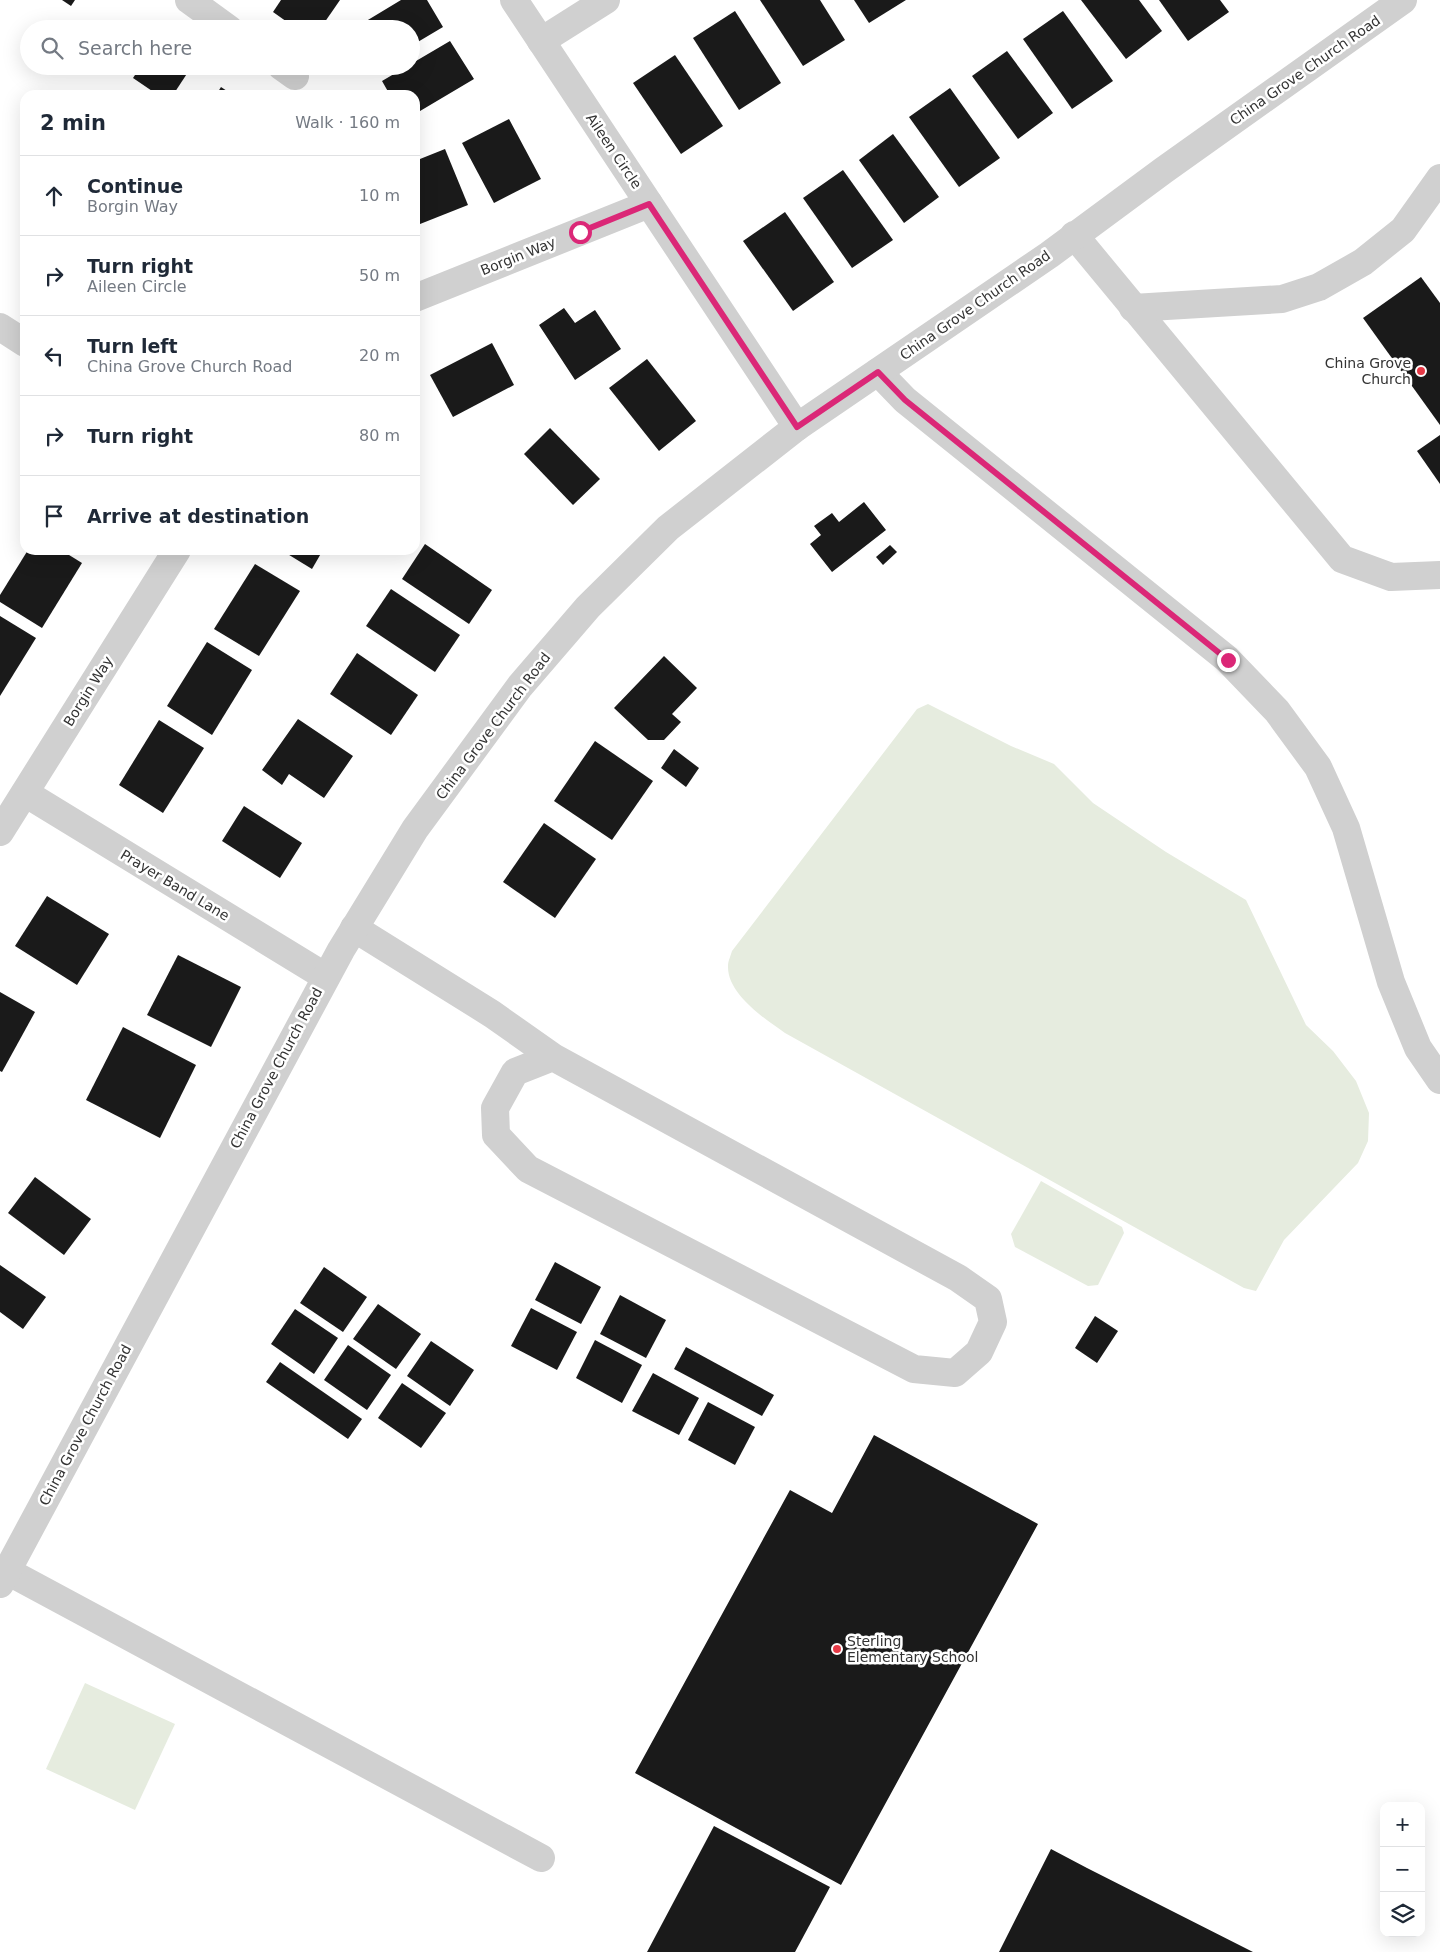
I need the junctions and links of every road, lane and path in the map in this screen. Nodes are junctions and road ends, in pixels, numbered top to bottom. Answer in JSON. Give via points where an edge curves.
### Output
{"nodes":[{"id":1,"x":189,"y":0,"type":"edge"},
{"id":2,"x":514,"y":0,"type":"edge"},
{"id":3,"x":606,"y":0,"type":"edge"},
{"id":4,"x":1403,"y":0,"type":"edge"},
{"id":5,"x":217,"y":20,"type":"edge"},
{"id":6,"x":541,"y":41,"type":"junction"},
{"id":7,"x":1440,"y":178,"type":"edge"},
{"id":8,"x":649,"y":204,"type":"junction"},
{"id":9,"x":1074,"y":235,"type":"junction"},
{"id":10,"x":420,"y":296,"type":"edge"},
{"id":11,"x":1133,"y":308,"type":"junction"},
{"id":12,"x":878,"y":372,"type":"junction"},
{"id":13,"x":797,"y":427,"type":"junction"},
{"id":14,"x":174,"y":555,"type":"edge"},
{"id":15,"x":1440,"y":575,"type":"edge"},
{"id":16,"x":25,"y":794,"type":"junction"},
{"id":17,"x":0,"y":832,"type":"edge"},
{"id":18,"x":354,"y":928,"type":"junction"},
{"id":19,"x":326,"y":977,"type":"junction"},
{"id":20,"x":553,"y":1057,"type":"junction"},
{"id":21,"x":1440,"y":1080,"type":"edge"},
{"id":22,"x":3,"y":1578,"type":"edge"},
{"id":23,"x":541,"y":1858,"type":"dead end"}],
"edges":[{"from":1,"to":5,"type":"street"},
{"from":2,"to":6,"type":"street","name":"Aileen Circle"},
{"from":3,"to":6,"type":"street"},
{"from":4,"to":9,"type":"street","name":"China Grove Church Road"},
{"from":6,"to":8,"type":"street","name":"Aileen Circle"},
{"from":7,"to":11,"type":"street","via":[[1403,230],[1363,262],[1319,287],[1282,299]]},
{"from":8,"to":10,"type":"street","name":"Borgin Way"},
{"from":8,"to":13,"type":"street","name":"Aileen Circle"},
{"from":9,"to":11,"type":"street"},
{"from":9,"to":12,"type":"street","name":"China Grove Church Road","via":[[1049,256]]},
{"from":11,"to":15,"type":"street","via":[[1342,559],[1392,577]]},
{"from":12,"to":13,"type":"street","name":"China Grove Church Road"},
{"from":12,"to":21,"type":"street","via":[[905,400],[1228,660],[1277,711],[1318,767],[1346,828],[1391,982],[1418,1048]]},
{"from":13,"to":18,"type":"street","name":"China Grove Church Road","via":[[668,528],[588,607],[520,686],[415,829]]},
{"from":14,"to":16,"type":"street","name":"Borgin Way"},
{"from":16,"to":17,"type":"street","name":"Borgin Way"},
{"from":16,"to":19,"type":"street","name":"Prayer Band Lane"},
{"from":18,"to":19,"type":"street","name":"China Grove Church Road"},
{"from":18,"to":20,"type":"street","via":[[492,1014]]},
{"from":19,"to":22,"type":"street","name":"China Grove Church Road"},
{"from":20,"to":20,"type":"street","via":[[958,1278],[988,1299],[993,1322],[979,1352],[954,1373],[914,1369],[528,1169],[496,1134],[494,1108],[514,1072]]},
{"from":22,"to":23,"type":"street"}]}
